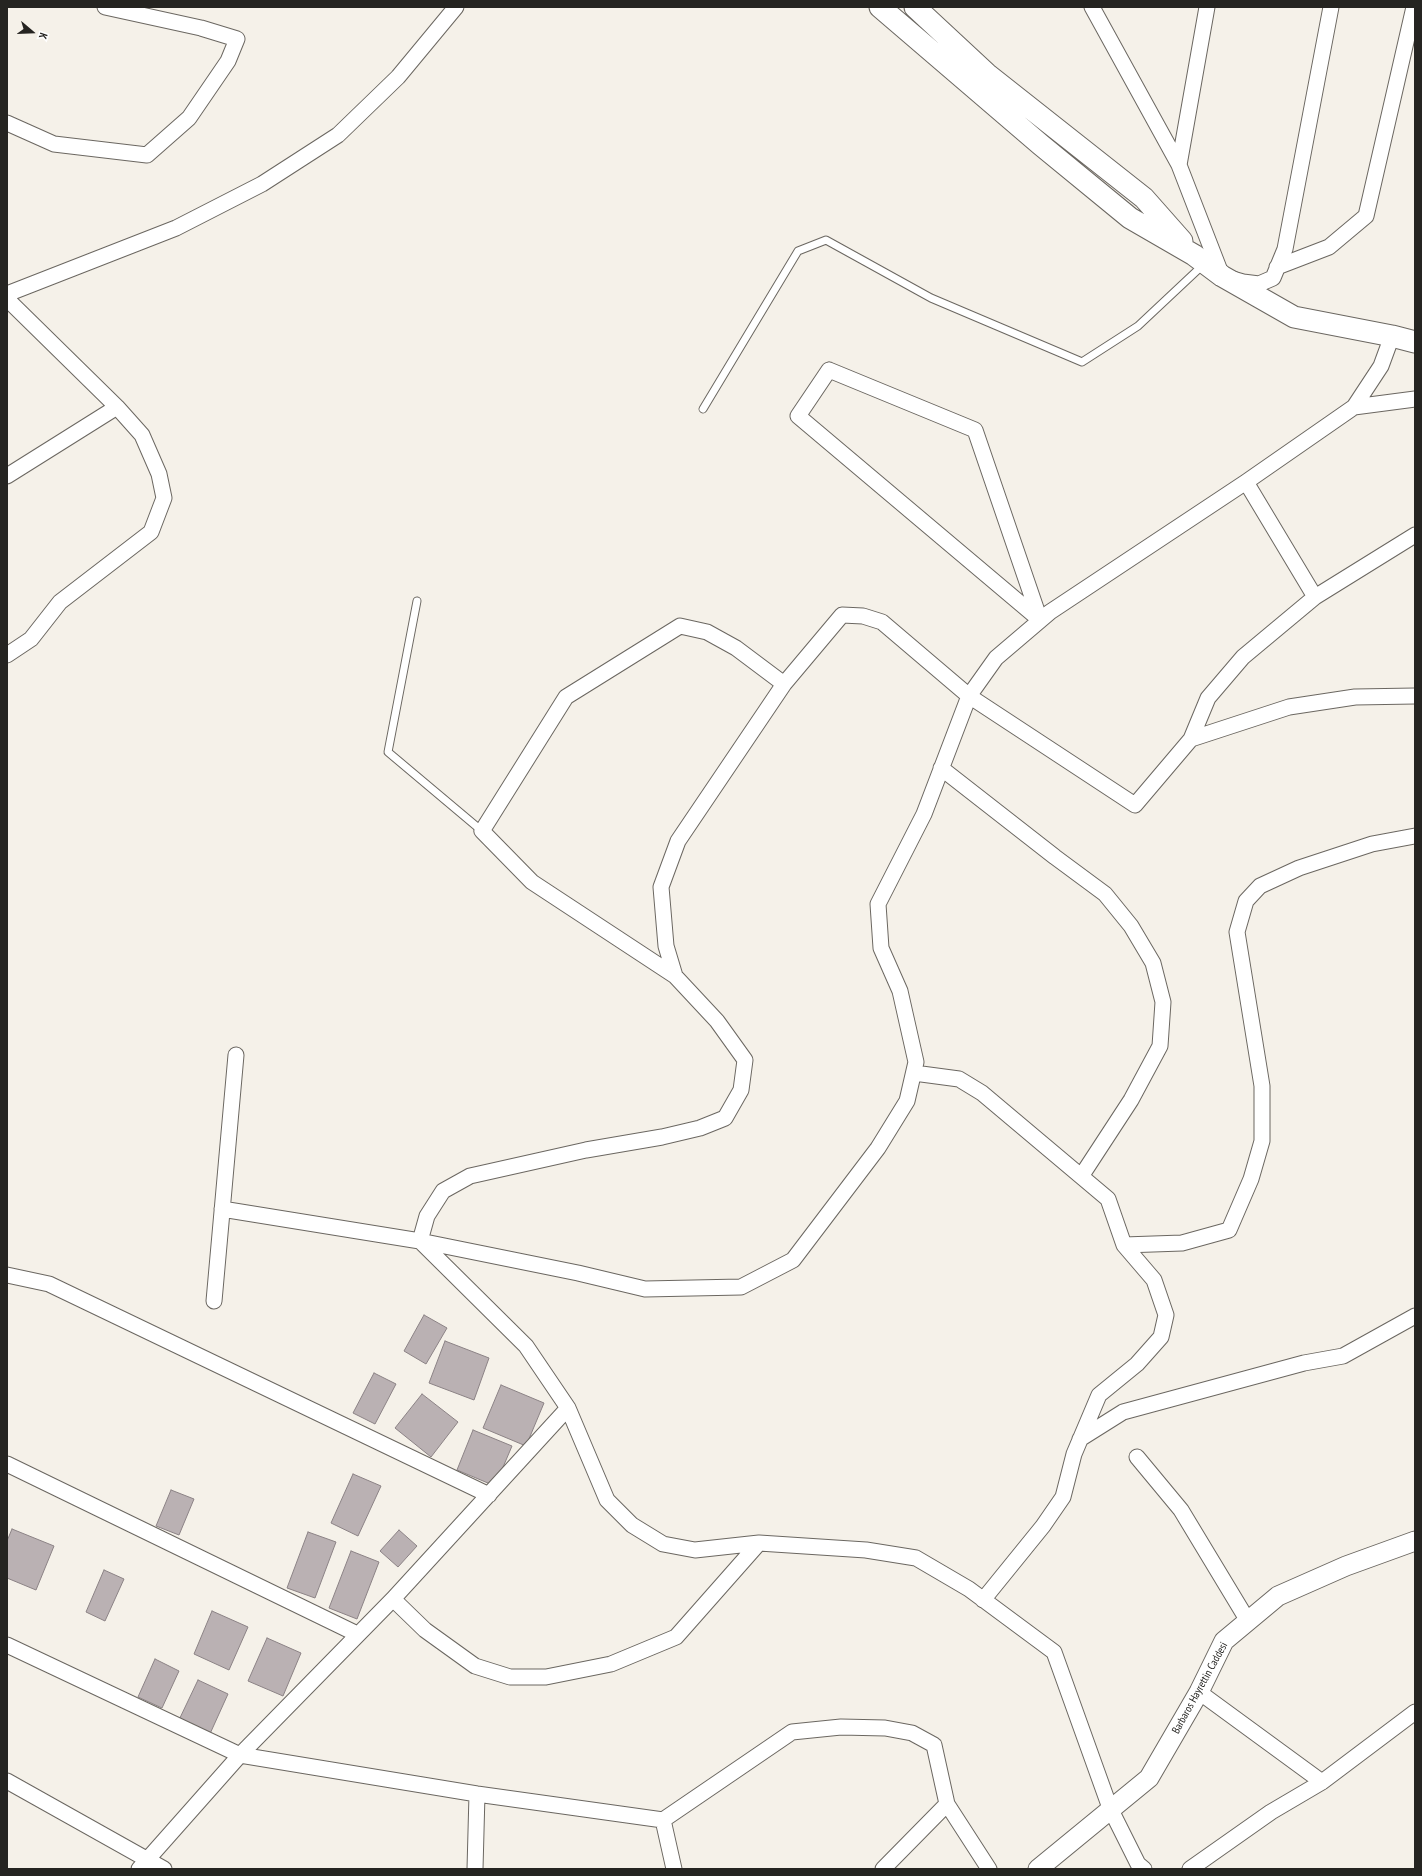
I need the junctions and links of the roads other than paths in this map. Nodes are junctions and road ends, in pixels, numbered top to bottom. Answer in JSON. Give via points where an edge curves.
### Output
{"nodes":[{"id":1,"x":105,"y":7,"type":"edge"},
{"id":2,"x":456,"y":7,"type":"edge"},
{"id":3,"x":880,"y":7,"type":"edge"},
{"id":4,"x":916,"y":7,"type":"edge"},
{"id":5,"x":1092,"y":7,"type":"edge"},
{"id":6,"x":1207,"y":7,"type":"edge"},
{"id":7,"x":1331,"y":7,"type":"edge"},
{"id":8,"x":1414,"y":7,"type":"edge"},
{"id":9,"x":901,"y":24,"type":"junction"},
{"id":10,"x":7,"y":123,"type":"edge"},
{"id":11,"x":1179,"y":165,"type":"junction"},
{"id":12,"x":1199,"y":260,"type":"junction"},
{"id":13,"x":1277,"y":267,"type":"junction"},
{"id":14,"x":1222,"y":276,"type":"junction"},
{"id":15,"x":7,"y":294,"type":"edge"},
{"id":16,"x":7,"y":299,"type":"edge"},
{"id":17,"x":1392,"y":336,"type":"junction"},
{"id":18,"x":1415,"y":342,"type":"edge"},
{"id":19,"x":1415,"y":399,"type":"edge"},
{"id":20,"x":117,"y":407,"type":"junction"},
{"id":21,"x":1354,"y":407,"type":"junction"},
{"id":22,"x":703,"y":409,"type":"dead end"},
{"id":23,"x":7,"y":476,"type":"edge"},
{"id":24,"x":1246,"y":482,"type":"junction"},
{"id":25,"x":1415,"y":535,"type":"edge"},
{"id":26,"x":1316,"y":597,"type":"junction"},
{"id":27,"x":417,"y":601,"type":"dead end"},
{"id":28,"x":1040,"y":620,"type":"junction"},
{"id":29,"x":7,"y":655,"type":"edge"},
{"id":30,"x":784,"y":684,"type":"junction"},
{"id":31,"x":969,"y":696,"type":"junction"},
{"id":32,"x":1415,"y":696,"type":"edge"},
{"id":33,"x":1191,"y":739,"type":"junction"},
{"id":34,"x":941,"y":768,"type":"junction"},
{"id":35,"x":482,"y":831,"type":"junction"},
{"id":36,"x":1415,"y":836,"type":"edge"},
{"id":37,"x":675,"y":976,"type":"junction"},
{"id":38,"x":236,"y":1055,"type":"dead end"},
{"id":39,"x":914,"y":1073,"type":"junction"},
{"id":40,"x":1082,"y":1175,"type":"junction"},
{"id":41,"x":222,"y":1209,"type":"junction"},
{"id":42,"x":420,"y":1241,"type":"junction"},
{"id":43,"x":1124,"y":1245,"type":"junction"},
{"id":44,"x":7,"y":1275,"type":"edge"},
{"id":45,"x":214,"y":1301,"type":"dead end"},
{"id":46,"x":1415,"y":1316,"type":"edge"},
{"id":47,"x":568,"y":1408,"type":"junction"},
{"id":48,"x":1080,"y":1439,"type":"junction"},
{"id":49,"x":1137,"y":1457,"type":"dead end"},
{"id":50,"x":7,"y":1464,"type":"edge"},
{"id":51,"x":489,"y":1494,"type":"junction"},
{"id":52,"x":1415,"y":1541,"type":"edge"},
{"id":53,"x":759,"y":1543,"type":"junction"},
{"id":54,"x":393,"y":1599,"type":"junction"},
{"id":55,"x":983,"y":1600,"type":"junction"},
{"id":56,"x":1248,"y":1621,"type":"junction"},
{"id":57,"x":357,"y":1634,"type":"junction"},
{"id":58,"x":7,"y":1645,"type":"edge"},
{"id":59,"x":1199,"y":1692,"type":"junction"},
{"id":60,"x":1415,"y":1712,"type":"edge"},
{"id":61,"x":240,"y":1755,"type":"junction"},
{"id":62,"x":7,"y":1781,"type":"edge"},
{"id":63,"x":1322,"y":1782,"type":"junction"},
{"id":64,"x":477,"y":1794,"type":"junction"},
{"id":65,"x":947,"y":1804,"type":"junction"},
{"id":66,"x":1110,"y":1808,"type":"junction"},
{"id":67,"x":663,"y":1820,"type":"junction"},
{"id":68,"x":143,"y":1864,"type":"edge"},
{"id":69,"x":1138,"y":1867,"type":"edge"},
{"id":70,"x":164,"y":1869,"type":"edge"},
{"id":71,"x":475,"y":1869,"type":"edge"},
{"id":72,"x":674,"y":1869,"type":"edge"},
{"id":73,"x":883,"y":1869,"type":"edge"},
{"id":74,"x":989,"y":1869,"type":"edge"},
{"id":75,"x":1038,"y":1869,"type":"edge"},
{"id":76,"x":1190,"y":1869,"type":"edge"}],
"edges":[{"from":1,"to":10,"type":"street","via":[[201,28],[238,39],[228,61],[189,118],[147,155],[54,144]]},
{"from":2,"to":15,"type":"street","via":[[398,77],[338,135],[262,184],[176,228]]},
{"from":3,"to":9,"type":"main road"},
{"from":4,"to":9,"type":"street"},
{"from":4,"to":12,"type":"main road","via":[[987,74],[1144,198]]},
{"from":5,"to":11,"type":"street"},
{"from":6,"to":11,"type":"street"},
{"from":7,"to":13,"type":"street","via":[[1285,249]]},
{"from":8,"to":13,"type":"street","via":[[1366,216],[1329,247]]},
{"from":9,"to":12,"type":"main road","via":[[1130,218]]},
{"from":11,"to":14,"type":"street"},
{"from":12,"to":14,"type":"main road"},
{"from":12,"to":22,"type":"lane","via":[[1138,326],[1082,362],[931,298],[826,240],[798,251]]},
{"from":13,"to":14,"type":"street","via":[[1272,278],[1259,284]]},
{"from":14,"to":17,"type":"main road","via":[[1294,317]]},
{"from":16,"to":20,"type":"street"},
{"from":17,"to":18,"type":"main road"},
{"from":17,"to":21,"type":"street","via":[[1381,366]]},
{"from":19,"to":21,"type":"street"},
{"from":20,"to":23,"type":"street"},
{"from":20,"to":29,"type":"street","via":[[142,435],[159,474],[164,498],[151,532],[60,602],[31,639]]},
{"from":21,"to":24,"type":"street"},
{"from":24,"to":26,"type":"street"},
{"from":24,"to":28,"type":"street"},
{"from":25,"to":26,"type":"street"},
{"from":26,"to":33,"type":"street","via":[[1243,657],[1208,698]]},
{"from":27,"to":35,"type":"lane","via":[[388,752]]},
{"from":28,"to":28,"type":"street","via":[[798,416],[829,370],[975,430]]},
{"from":28,"to":31,"type":"street","via":[[996,658]]},
{"from":30,"to":31,"type":"street","via":[[842,615],[863,616],[882,622]]},
{"from":30,"to":35,"type":"street","via":[[736,648],[706,632],[680,626],[566,697]]},
{"from":30,"to":37,"type":"street","via":[[678,841],[661,887],[666,946]]},
{"from":31,"to":33,"type":"street","via":[[1135,805]]},
{"from":31,"to":34,"type":"street"},
{"from":32,"to":33,"type":"street","via":[[1355,698],[1289,708]]},
{"from":34,"to":39,"type":"street","via":[[924,814],[878,904],[881,948],[900,991],[916,1062]]},
{"from":34,"to":40,"type":"street","via":[[1105,894],[1131,926],[1153,963],[1163,1002],[1160,1046],[1132,1100]]},
{"from":35,"to":37,"type":"street","via":[[532,882]]},
{"from":36,"to":43,"type":"street","via":[[1372,844],[1300,868],[1260,886],[1246,901],[1237,932],[1262,1086],[1262,1141],[1251,1179],[1229,1230],[1182,1243]]},
{"from":37,"to":42,"type":"street","via":[[717,1021],[745,1060],[741,1090],[725,1118],[700,1128],[662,1137],[586,1150],[470,1176],[443,1191],[427,1216]]},
{"from":38,"to":41,"type":"street"},
{"from":39,"to":40,"type":"street","via":[[959,1079],[982,1093]]},
{"from":39,"to":42,"type":"street","via":[[908,1101],[878,1148],[793,1260],[741,1287],[645,1289]]},
{"from":40,"to":43,"type":"street","via":[[1108,1199]]},
{"from":41,"to":42,"type":"street"},
{"from":41,"to":45,"type":"street"},
{"from":42,"to":47,"type":"street","via":[[526,1346]]},
{"from":43,"to":48,"type":"street","via":[[1154,1280],[1166,1315],[1161,1337],[1137,1364],[1100,1395]]},
{"from":44,"to":51,"type":"street","via":[[49,1284]]},
{"from":46,"to":48,"type":"street","via":[[1343,1356],[1304,1363],[1122,1412]]},
{"from":47,"to":51,"type":"street"},
{"from":47,"to":53,"type":"street","via":[[607,1500],[632,1525],[663,1544],[695,1550]]},
{"from":48,"to":55,"type":"street","via":[[1062,1497],[1043,1526]]},
{"from":49,"to":56,"type":"street","via":[[1181,1510]]},
{"from":50,"to":57,"type":"street"},
{"from":51,"to":54,"type":"street"},
{"from":52,"to":56,"type":"street","name":"Barbaros Hayrettin Caddesi","via":[[1346,1566],[1278,1596]]},
{"from":53,"to":54,"type":"street","via":[[676,1637],[611,1664],[546,1677],[510,1677],[475,1666],[425,1630]]},
{"from":53,"to":55,"type":"street","via":[[866,1550],[916,1558]]},
{"from":54,"to":57,"type":"street"},
{"from":55,"to":66,"type":"street","via":[[1054,1652]]},
{"from":56,"to":59,"type":"street","name":"Barbaros Hayrettin Caddesi","via":[[1224,1641]]},
{"from":57,"to":61,"type":"street"},
{"from":58,"to":61,"type":"street"},
{"from":59,"to":63,"type":"street"},
{"from":59,"to":66,"type":"street","name":"Barbaros Hayrettin Caddesi","via":[[1149,1778]]},
{"from":60,"to":63,"type":"street"},
{"from":61,"to":64,"type":"street"},
{"from":61,"to":68,"type":"street"},
{"from":62,"to":68,"type":"street"},
{"from":63,"to":76,"type":"street","via":[[1271,1812]]},
{"from":64,"to":67,"type":"street"},
{"from":64,"to":71,"type":"street"},
{"from":65,"to":67,"type":"street","via":[[934,1745],[912,1734],[885,1728],[841,1727],[792,1732]]},
{"from":65,"to":73,"type":"street"},
{"from":65,"to":74,"type":"street"},
{"from":66,"to":69,"type":"street"},
{"from":66,"to":75,"type":"street","name":"Barbaros Hayrettin Caddesi"},
{"from":67,"to":72,"type":"street"},
{"from":68,"to":70,"type":"street"}]}
